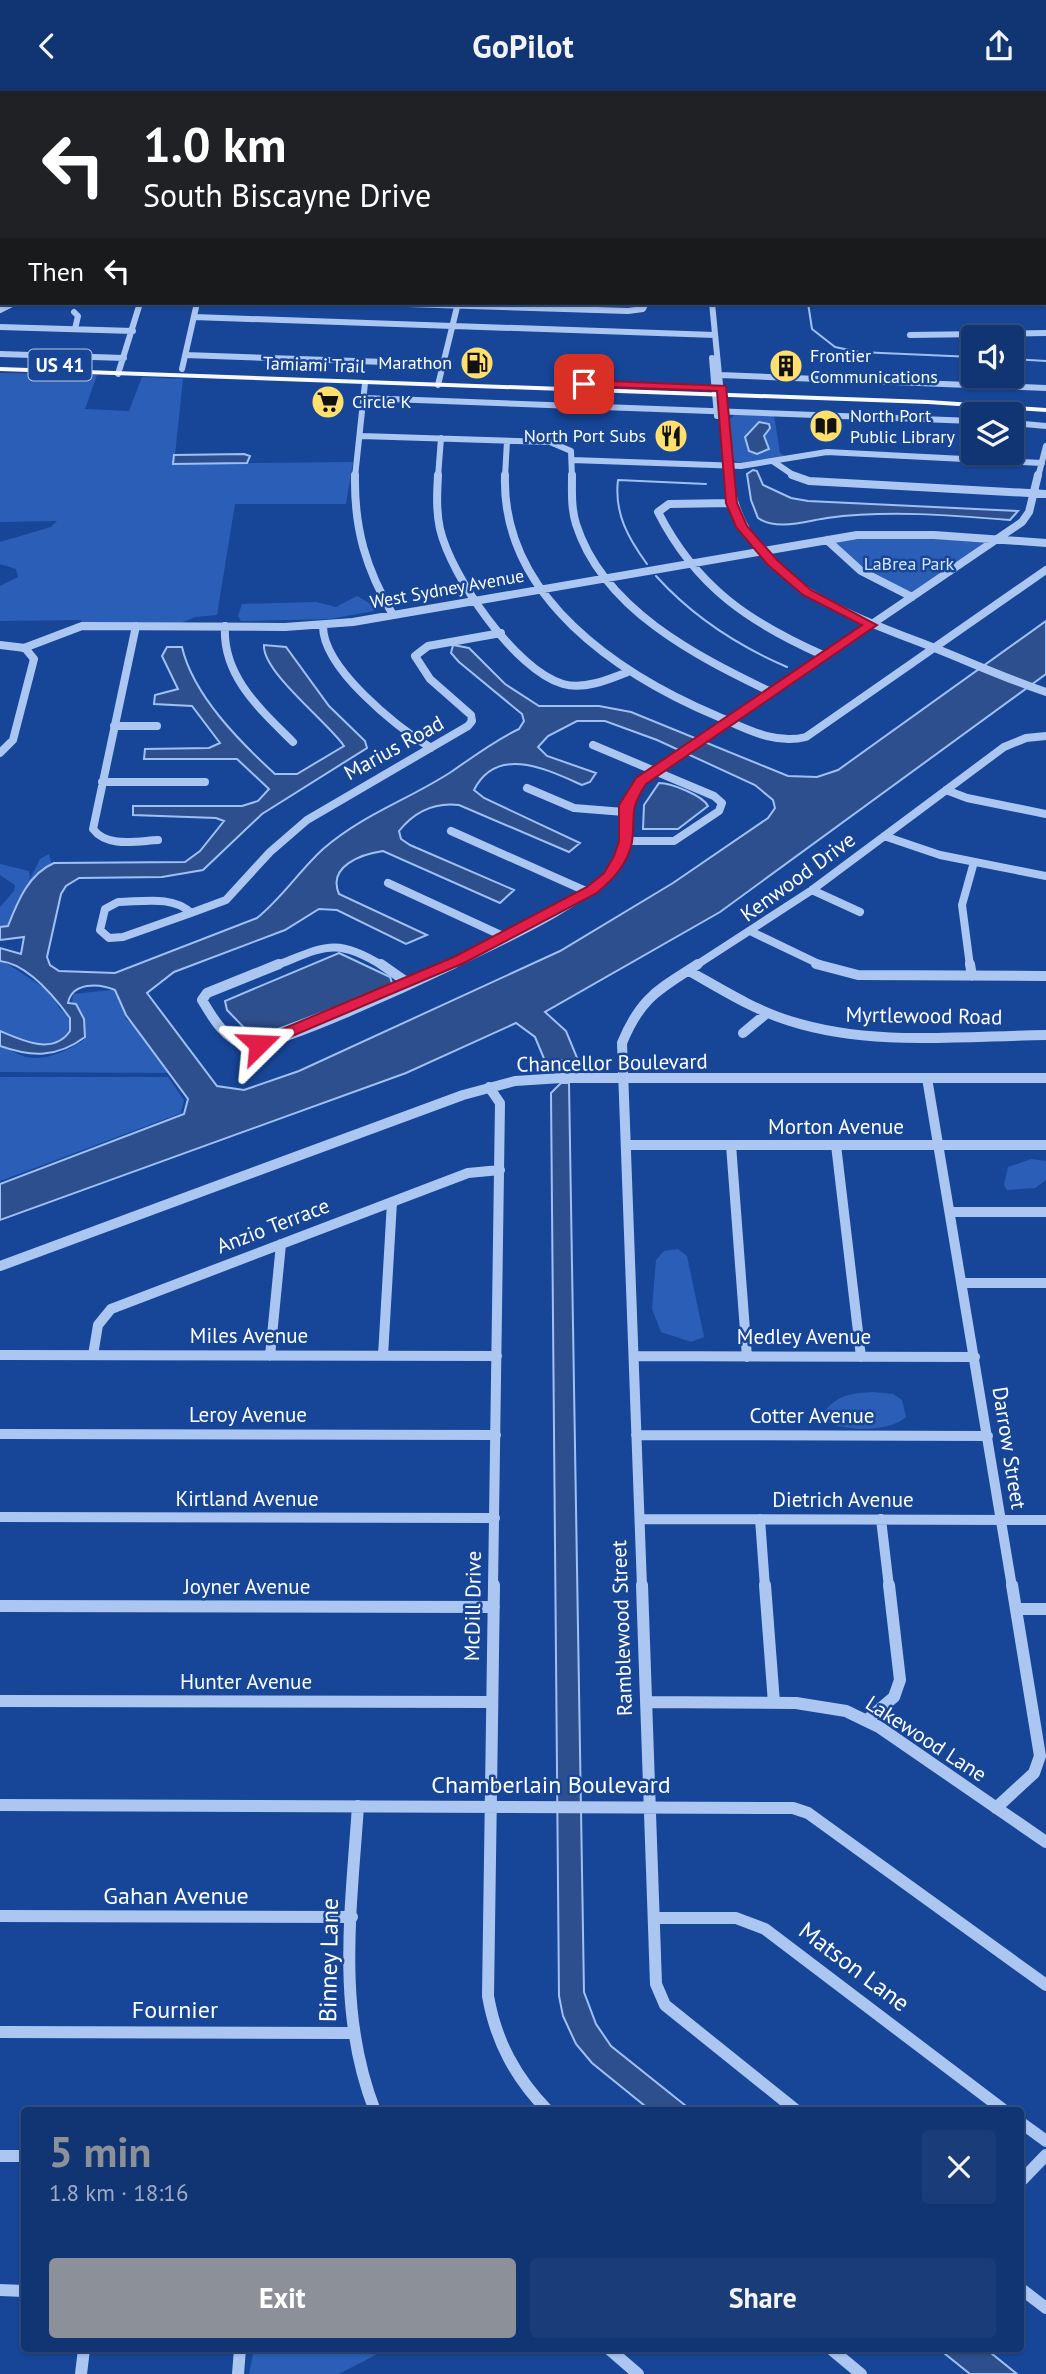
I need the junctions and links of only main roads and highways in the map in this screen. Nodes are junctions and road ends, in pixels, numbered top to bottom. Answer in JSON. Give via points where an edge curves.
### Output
{"nodes":[{"id":1,"x":0,"y":363,"type":"edge"},
{"id":2,"x":121,"y":366,"type":"junction"},
{"id":3,"x":0,"y":369,"type":"edge"},
{"id":4,"x":439,"y":382,"type":"junction"},
{"id":5,"x":719,"y":391,"type":"junction"},
{"id":6,"x":1046,"y":403,"type":"edge"},
{"id":7,"x":1046,"y":410,"type":"edge"}],
"edges":[{"from":1,"to":2,"type":"main road","name":"Tamiami Trail","number":"US 41"},
{"from":2,"to":3,"type":"main road","name":"Tamiami Trail","number":"US 41"},
{"from":2,"to":4,"type":"main road","name":"Tamiami Trail","number":"US 41"},
{"from":2,"to":4,"type":"main road","name":"Tamiami Trail","number":"US 41","via":[[365,383]]},
{"from":4,"to":5,"type":"main road","name":"Tamiami Trail","number":"US 41"},
{"from":5,"to":6,"type":"main road","name":"Tamiami Trail","number":"US 41"},
{"from":5,"to":7,"type":"main road","name":"Tamiami Trail","number":"US 41"}]}
